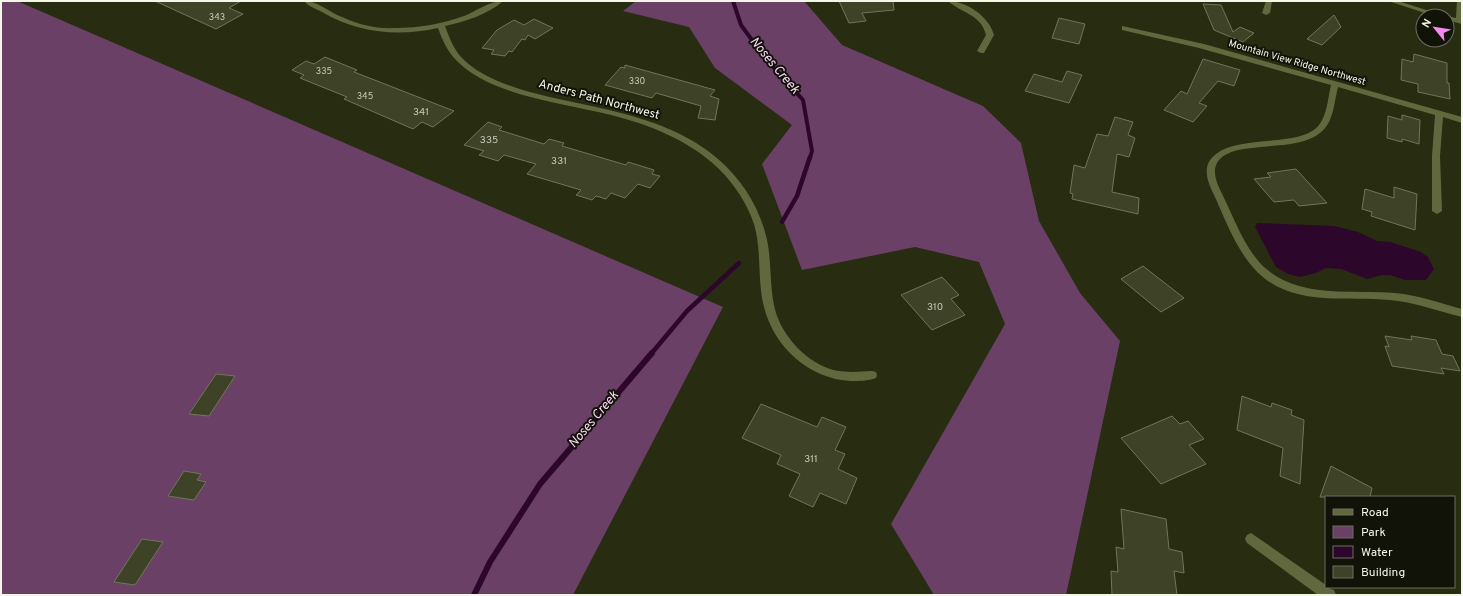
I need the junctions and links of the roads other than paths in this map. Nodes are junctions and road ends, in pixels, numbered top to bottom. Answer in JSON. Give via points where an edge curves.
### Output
{"nodes":[{"id":1,"x":307,"y":1,"type":"edge"},
{"id":2,"x":500,"y":1,"type":"edge"},
{"id":3,"x":951,"y":1,"type":"edge"},
{"id":4,"x":1269,"y":1,"type":"edge"},
{"id":5,"x":1391,"y":1,"type":"edge"},
{"id":6,"x":1460,"y":1,"type":"edge"},
{"id":7,"x":1415,"y":8,"type":"edge"},
{"id":8,"x":1266,"y":12,"type":"dead end"},
{"id":9,"x":1461,"y":22,"type":"edge"},
{"id":10,"x":441,"y":25,"type":"junction"},
{"id":11,"x":1125,"y":28,"type":"dead end"},
{"id":12,"x":981,"y":51,"type":"dead end"},
{"id":13,"x":1335,"y":84,"type":"junction"},
{"id":14,"x":1439,"y":114,"type":"junction"},
{"id":15,"x":1462,"y":120,"type":"edge"},
{"id":16,"x":1437,"y":211,"type":"dead end"},
{"id":17,"x":1462,"y":313,"type":"edge"},
{"id":18,"x":872,"y":375,"type":"dead end"},
{"id":19,"x":1251,"y":539,"type":"dead end"},
{"id":20,"x":1329,"y":595,"type":"edge"}],
"edges":[{"from":1,"to":10,"type":"street","via":[[340,19],[366,28],[399,30]]},
{"from":2,"to":10,"type":"street","via":[[467,18]]},
{"from":3,"to":12,"type":"street","via":[[974,14],[988,27],[990,35]]},
{"from":4,"to":8,"type":"street"},
{"from":5,"to":7,"type":"street"},
{"from":6,"to":9,"type":"street"},
{"from":10,"to":18,"type":"street","name":"Anders Path Northwest","via":[[449,47],[457,57],[474,72],[488,79],[524,92],[648,124],[682,138],[713,159],[744,194],[757,222],[765,256],[770,308],[780,332],[799,355],[825,372],[854,377]]},
{"from":11,"to":13,"type":"street","name":"Mountain View Ridge Northwest","via":[[1201,46]]},
{"from":13,"to":14,"type":"street","name":"Mountain View Ridge Northwest"},
{"from":13,"to":17,"type":"street","via":[[1323,126],[1317,132],[1299,139],[1229,150],[1219,155],[1211,167],[1213,185],[1248,253],[1264,272],[1285,286],[1298,290],[1329,296],[1397,297]]},
{"from":14,"to":15,"type":"street","name":"Mountain View Ridge Northwest"},
{"from":14,"to":16,"type":"street","via":[[1436,156]]},
{"from":19,"to":20,"type":"street"}]}
